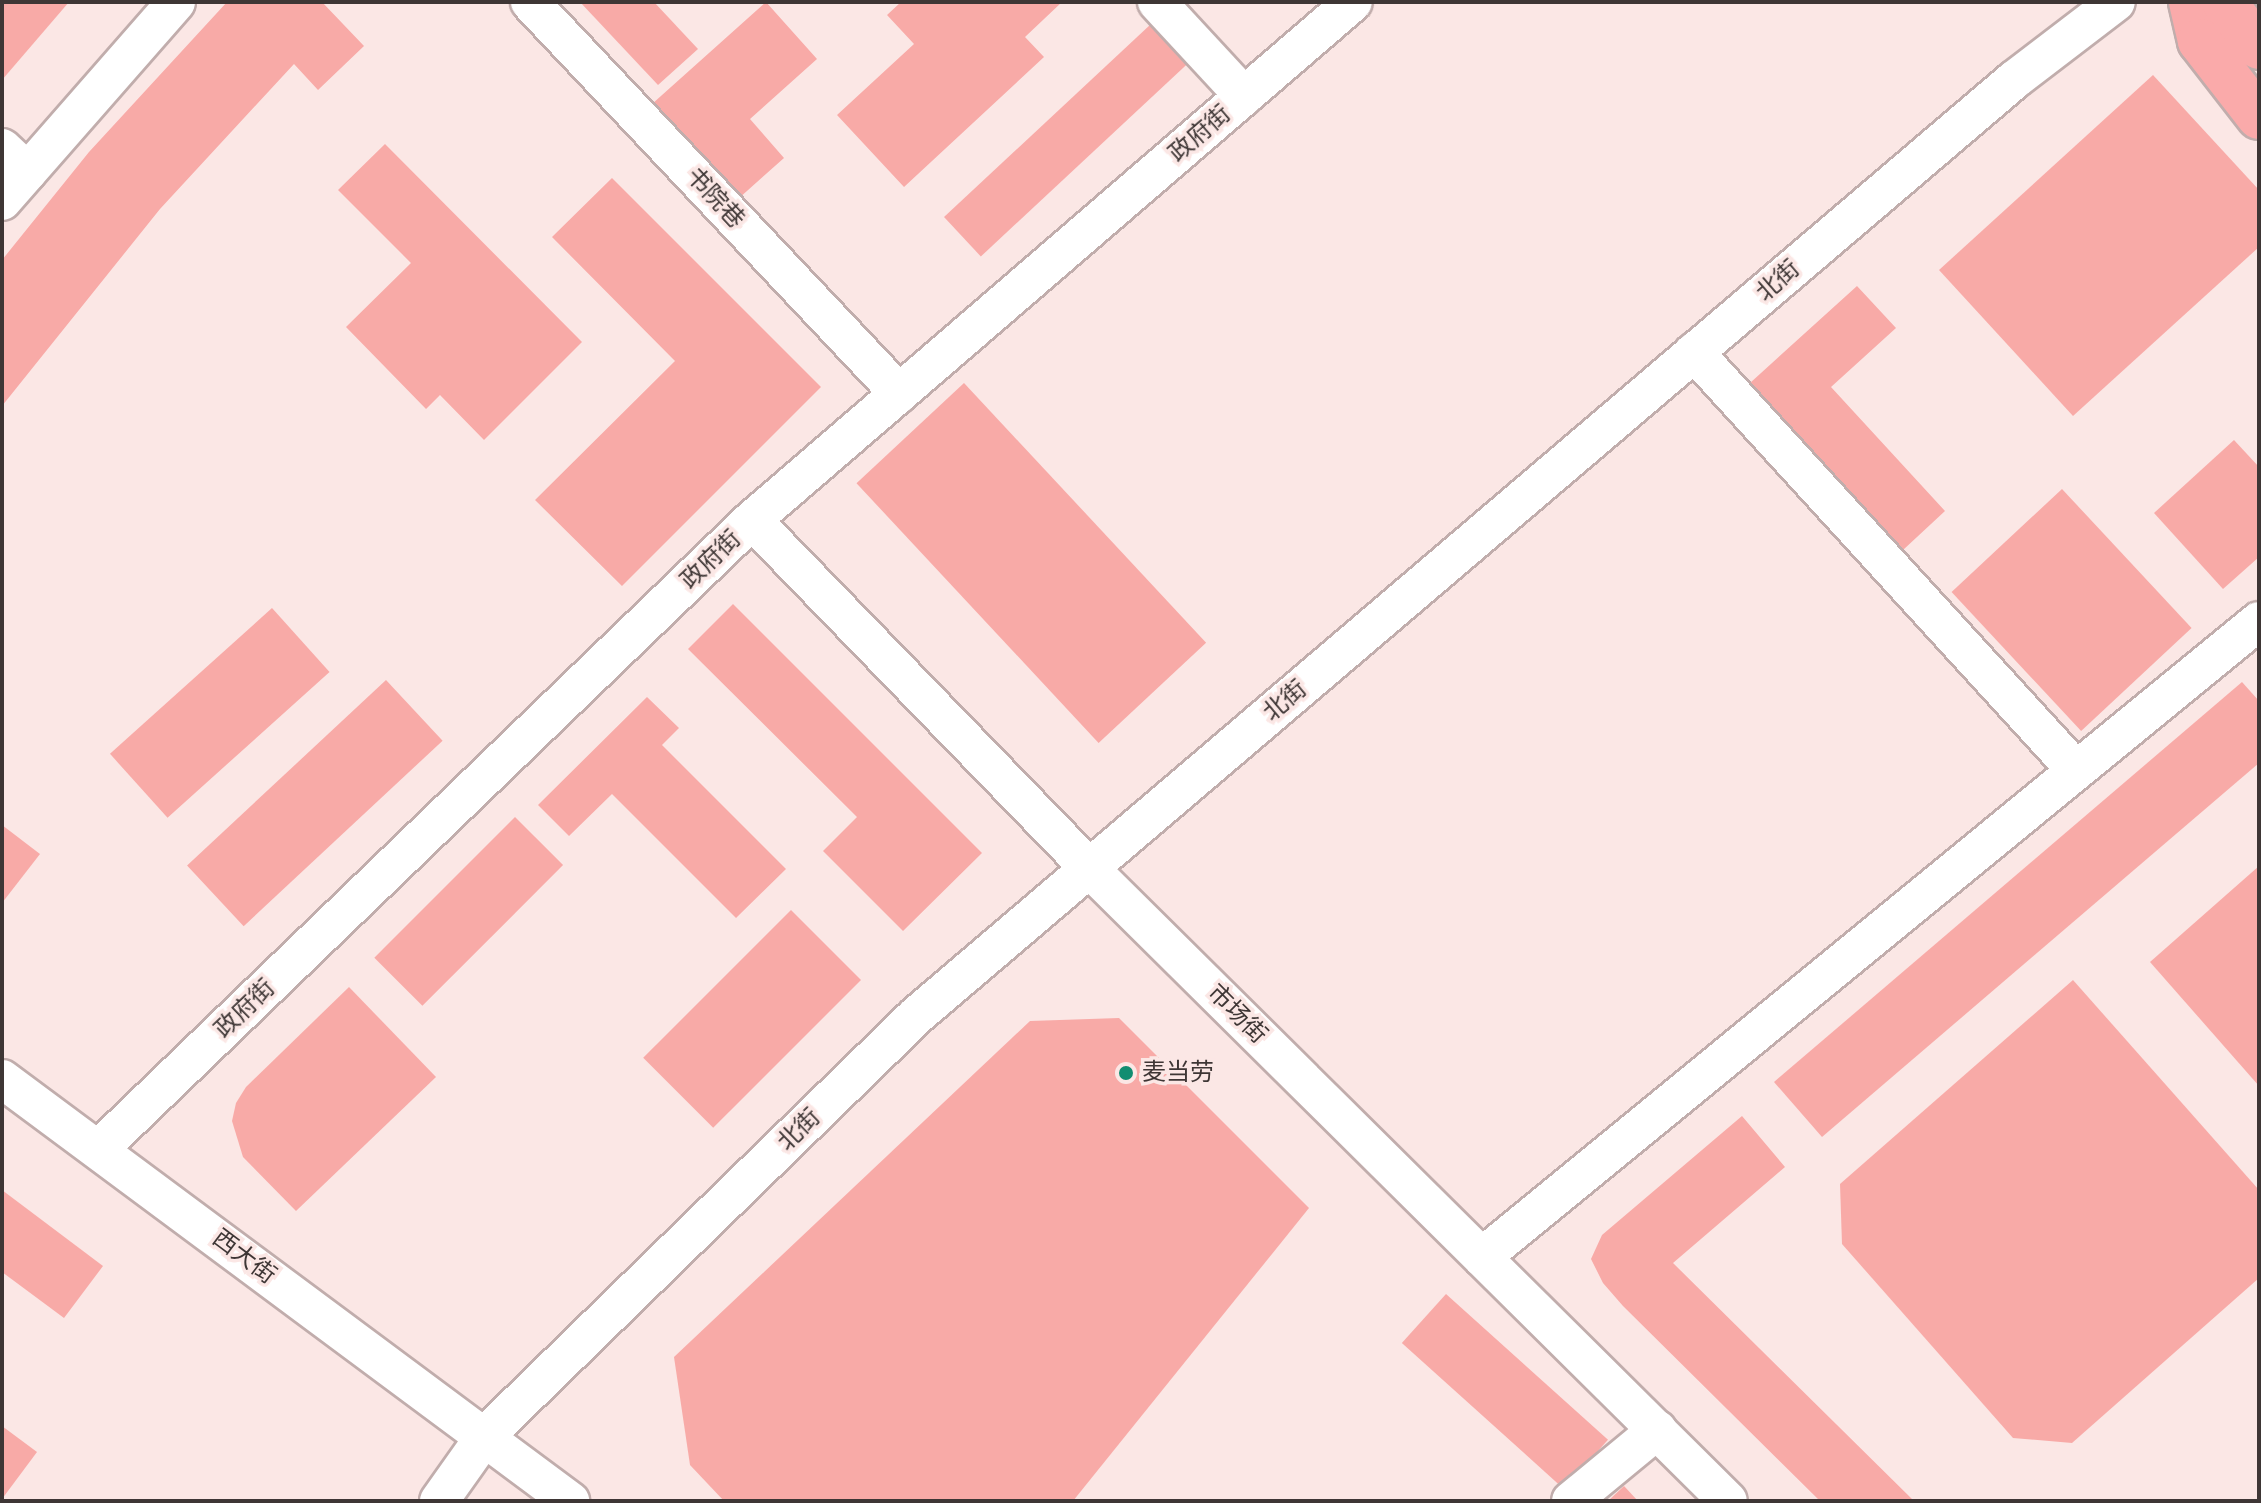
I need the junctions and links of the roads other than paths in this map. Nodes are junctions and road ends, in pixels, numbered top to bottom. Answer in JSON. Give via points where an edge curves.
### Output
{"nodes":[{"id":1,"x":176,"y":2,"type":"edge"},
{"id":2,"x":530,"y":2,"type":"edge"},
{"id":3,"x":1157,"y":2,"type":"edge"},
{"id":4,"x":1353,"y":2,"type":"edge"},
{"id":5,"x":2116,"y":2,"type":"edge"},
{"id":6,"x":2191,"y":2,"type":"edge"},
{"id":7,"x":2224,"y":2,"type":"edge"},
{"id":8,"x":2259,"y":47,"type":"edge"},
{"id":9,"x":1244,"y":96,"type":"junction"},
{"id":10,"x":2259,"y":117,"type":"edge"},
{"id":11,"x":15,"y":160,"type":"edge"},
{"id":12,"x":2,"y":201,"type":"edge"},
{"id":13,"x":1694,"y":352,"type":"junction"},
{"id":14,"x":899,"y":393,"type":"junction"},
{"id":15,"x":752,"y":520,"type":"junction"},
{"id":16,"x":2259,"y":621,"type":"edge"},
{"id":17,"x":2075,"y":769,"type":"junction"},
{"id":18,"x":1089,"y":868,"type":"junction"},
{"id":19,"x":2,"y":1079,"type":"edge"},
{"id":20,"x":99,"y":1149,"type":"junction"},
{"id":21,"x":1482,"y":1257,"type":"junction"},
{"id":22,"x":1657,"y":1430,"type":"junction"},
{"id":23,"x":485,"y":1436,"type":"junction"},
{"id":24,"x":439,"y":1501,"type":"edge"},
{"id":25,"x":570,"y":1501,"type":"edge"},
{"id":26,"x":1571,"y":1501,"type":"edge"},
{"id":27,"x":1728,"y":1501,"type":"edge"}],
"edges":[{"from":1,"to":11,"type":"street"},
{"from":2,"to":14,"type":"street","name":"书院巷"},
{"from":3,"to":9,"type":"street"},
{"from":4,"to":9,"type":"street","name":"政府街"},
{"from":5,"to":13,"type":"street","name":"北街","via":[[2014,80]]},
{"from":6,"to":10,"type":"main road","via":[[2200,41]]},
{"from":7,"to":8,"type":"main road"},
{"from":9,"to":14,"type":"street","name":"政府街"},
{"from":11,"to":12,"type":"street"},
{"from":13,"to":17,"type":"street"},
{"from":13,"to":18,"type":"street","name":"北街"},
{"from":14,"to":15,"type":"street","name":"政府街"},
{"from":15,"to":18,"type":"street","name":"市场街"},
{"from":15,"to":20,"type":"street","name":"政府街"},
{"from":16,"to":17,"type":"street"},
{"from":17,"to":21,"type":"street"},
{"from":18,"to":21,"type":"street","name":"市场街"},
{"from":18,"to":23,"type":"street","name":"北街","via":[[917,1015]]},
{"from":19,"to":20,"type":"street","name":"西大街"},
{"from":20,"to":23,"type":"street","name":"西大街"},
{"from":21,"to":22,"type":"street","name":"市场街"},
{"from":22,"to":26,"type":"street"},
{"from":22,"to":27,"type":"street","name":"市场街"},
{"from":23,"to":24,"type":"street","name":"北街"},
{"from":23,"to":25,"type":"street","name":"西大街"}]}
